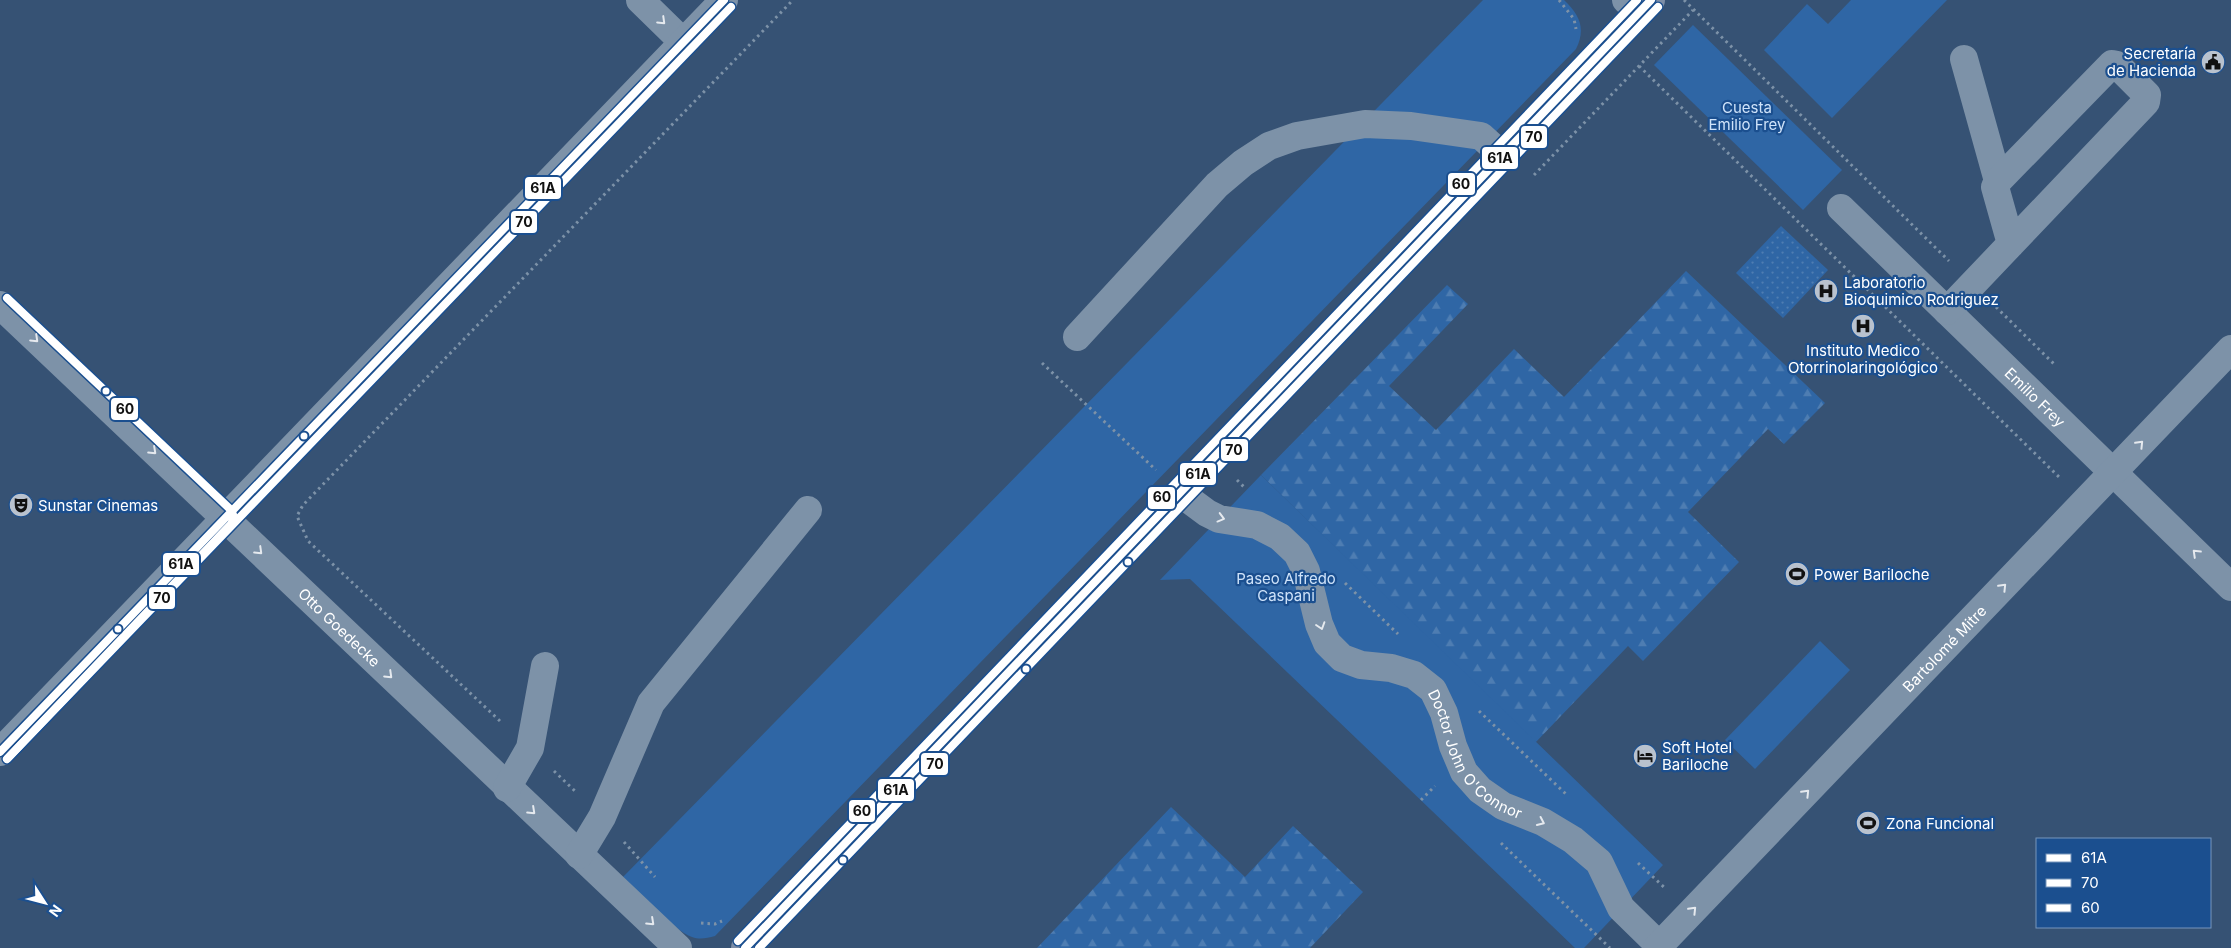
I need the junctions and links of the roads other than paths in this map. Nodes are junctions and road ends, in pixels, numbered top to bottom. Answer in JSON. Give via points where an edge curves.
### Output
{"nodes":[{"id":1,"x":640,"y":0,"type":"edge"},
{"id":2,"x":724,"y":0,"type":"edge"},
{"id":3,"x":1639,"y":4,"type":"edge"},
{"id":4,"x":683,"y":42,"type":"junction"},
{"id":5,"x":1964,"y":59,"type":"dead end"},
{"id":6,"x":1503,"y":156,"type":"junction"},
{"id":7,"x":1998,"y":181,"type":"junction"},
{"id":8,"x":1841,"y":208,"type":"dead end"},
{"id":9,"x":2012,"y":244,"type":"junction"},
{"id":10,"x":0,"y":305,"type":"edge"},
{"id":11,"x":1947,"y":311,"type":"junction"},
{"id":12,"x":1077,"y":337,"type":"dead end"},
{"id":13,"x":2231,"y":349,"type":"edge"},
{"id":14,"x":2113,"y":472,"type":"junction"},
{"id":15,"x":1180,"y":493,"type":"junction"},
{"id":16,"x":808,"y":510,"type":"dead end"},
{"id":17,"x":224,"y":517,"type":"junction"},
{"id":18,"x":2231,"y":587,"type":"edge"},
{"id":19,"x":545,"y":666,"type":"dead end"},
{"id":20,"x":0,"y":752,"type":"edge"},
{"id":21,"x":507,"y":788,"type":"junction"},
{"id":22,"x":579,"y":855,"type":"junction"},
{"id":23,"x":1659,"y":947,"type":"edge"},
{"id":24,"x":678,"y":948,"type":"edge"},
{"id":25,"x":745,"y":948,"type":"edge"}],
"edges":[{"from":1,"to":4,"type":"street","one_way":true},
{"from":2,"to":4,"type":"street"},
{"from":3,"to":6,"type":"main road"},
{"from":4,"to":17,"type":"street"},
{"from":5,"to":7,"type":"street"},
{"from":6,"to":12,"type":"street","via":[[1481,136],[1411,126],[1365,124],[1297,136],[1269,146],[1217,186]]},
{"from":6,"to":15,"type":"main road"},
{"from":7,"to":9,"type":"street","via":[[1995,188]]},
{"from":7,"to":9,"type":"street","via":[[2112,64],[2118,65],[2147,95],[2146,102]]},
{"from":8,"to":11,"type":"street","name":"Emilio Frey"},
{"from":9,"to":11,"type":"street"},
{"from":10,"to":17,"type":"street","name":"Otto Goedecke","one_way":true},
{"from":11,"to":14,"type":"street","name":"Emilio Frey"},
{"from":14,"to":13,"type":"street","name":"Bartolomé Mitre","one_way":true},
{"from":18,"to":14,"type":"street","name":"Emilio Frey","one_way":true},
{"from":23,"to":14,"type":"street","name":"Bartolomé Mitre","one_way":true},
{"from":15,"to":23,"type":"street","name":"Doctor John O'Connor","one_way":true,"via":[[1219,519],[1257,525],[1280,536],[1297,553],[1306,571],[1327,643],[1342,658],[1414,675],[1433,690],[1444,712],[1464,772],[1480,790],[1503,806],[1543,822],[1573,840],[1599,862],[1621,908]]},
{"from":15,"to":25,"type":"main road"},
{"from":16,"to":22,"type":"street","via":[[651,703],[602,817]]},
{"from":17,"to":20,"type":"street"},
{"from":17,"to":21,"type":"street","name":"Otto Goedecke","one_way":true},
{"from":19,"to":21,"type":"street","via":[[530,748]]},
{"from":21,"to":22,"type":"street","name":"Otto Goedecke","one_way":true},
{"from":22,"to":24,"type":"street","name":"Otto Goedecke","one_way":true}]}
